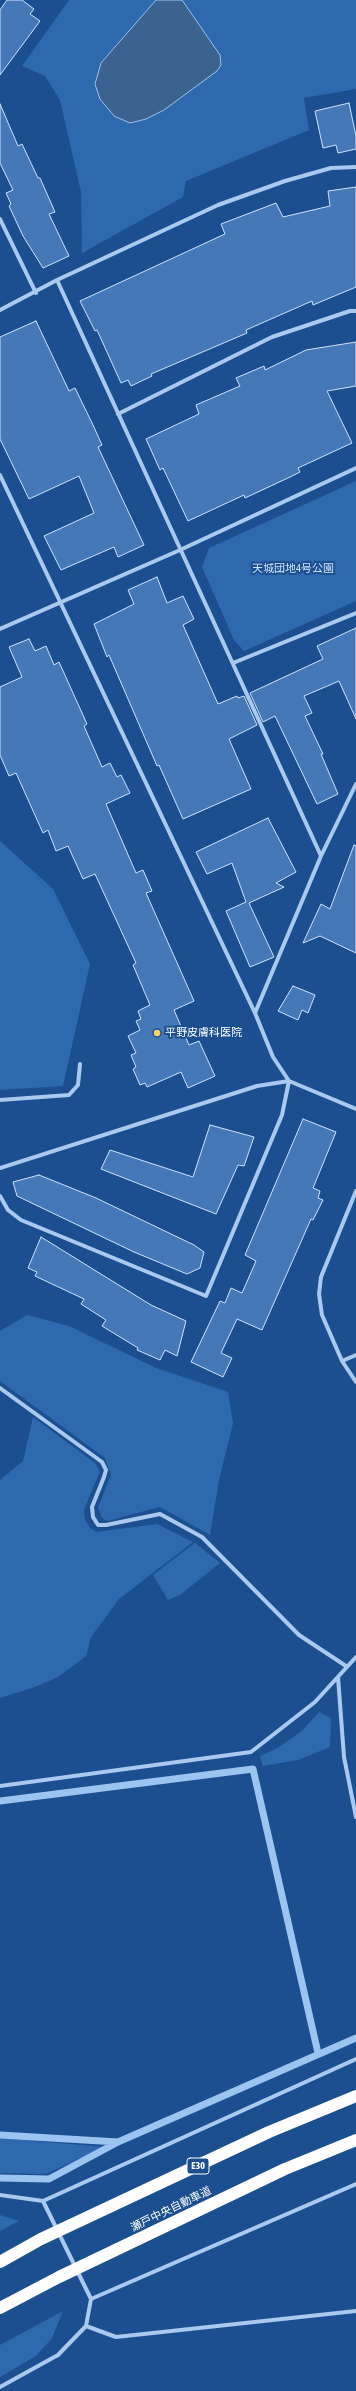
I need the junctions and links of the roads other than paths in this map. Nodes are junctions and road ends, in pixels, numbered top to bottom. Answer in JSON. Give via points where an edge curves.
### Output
{"nodes":[{"id":1,"x":356,"y":167,"type":"edge"},
{"id":2,"x":0,"y":219,"type":"edge"},
{"id":3,"x":57,"y":280,"type":"junction"},
{"id":4,"x":36,"y":293,"type":"junction"},
{"id":5,"x":0,"y":310,"type":"edge"},
{"id":6,"x":356,"y":311,"type":"edge"},
{"id":7,"x":118,"y":414,"type":"junction"},
{"id":8,"x":356,"y":468,"type":"edge"},
{"id":9,"x":0,"y":475,"type":"edge"},
{"id":10,"x":180,"y":550,"type":"junction"},
{"id":11,"x":61,"y":602,"type":"junction"},
{"id":12,"x":356,"y":613,"type":"edge"},
{"id":13,"x":0,"y":629,"type":"edge"},
{"id":14,"x":232,"y":664,"type":"junction"},
{"id":15,"x":356,"y":784,"type":"edge"},
{"id":16,"x":321,"y":856,"type":"junction"},
{"id":17,"x":255,"y":1013,"type":"junction"},
{"id":18,"x":80,"y":1064,"type":"dead end"},
{"id":19,"x":289,"y":1081,"type":"junction"},
{"id":20,"x":0,"y":1100,"type":"edge"},
{"id":21,"x":356,"y":1109,"type":"edge"},
{"id":22,"x":0,"y":1168,"type":"edge"},
{"id":23,"x":356,"y":1191,"type":"edge"},
{"id":24,"x":0,"y":1196,"type":"edge"},
{"id":25,"x":356,"y":1355,"type":"edge"},
{"id":26,"x":342,"y":1361,"type":"junction"},
{"id":27,"x":356,"y":1382,"type":"edge"},
{"id":28,"x":0,"y":1388,"type":"edge"},
{"id":29,"x":356,"y":1657,"type":"edge"},
{"id":30,"x":346,"y":1666,"type":"junction"},
{"id":31,"x":338,"y":1677,"type":"junction"},
{"id":32,"x":0,"y":1786,"type":"edge"},
{"id":33,"x":356,"y":1817,"type":"edge"},
{"id":34,"x":356,"y":2059,"type":"edge"},
{"id":35,"x":356,"y":2096,"type":"edge"},
{"id":36,"x":356,"y":2140,"type":"edge"},
{"id":37,"x":356,"y":2184,"type":"edge"},
{"id":38,"x":0,"y":2195,"type":"edge"},
{"id":39,"x":43,"y":2201,"type":"junction"},
{"id":40,"x":0,"y":2262,"type":"edge"},
{"id":41,"x":91,"y":2299,"type":"junction"},
{"id":42,"x":0,"y":2308,"type":"edge"},
{"id":43,"x":356,"y":2311,"type":"edge"},
{"id":44,"x":86,"y":2326,"type":"junction"},
{"id":45,"x":0,"y":2387,"type":"edge"}],
"edges":[{"from":1,"to":3,"type":"street","via":[[331,168],[300,176],[218,205]]},
{"from":2,"to":4,"type":"street"},
{"from":3,"to":4,"type":"street"},
{"from":3,"to":7,"type":"street"},
{"from":4,"to":5,"type":"street"},
{"from":6,"to":7,"type":"street","via":[[272,337]]},
{"from":7,"to":10,"type":"street"},
{"from":8,"to":10,"type":"street"},
{"from":9,"to":11,"type":"street"},
{"from":10,"to":11,"type":"street"},
{"from":10,"to":14,"type":"street"},
{"from":11,"to":13,"type":"street"},
{"from":11,"to":17,"type":"street"},
{"from":12,"to":14,"type":"street"},
{"from":14,"to":16,"type":"street"},
{"from":15,"to":16,"type":"street"},
{"from":16,"to":17,"type":"street"},
{"from":17,"to":19,"type":"street","via":[[273,1057]]},
{"from":18,"to":20,"type":"street","via":[[78,1085],[69,1095]]},
{"from":19,"to":21,"type":"street"},
{"from":19,"to":22,"type":"street","via":[[257,1086]]},
{"from":19,"to":24,"type":"street","via":[[282,1114],[206,1296],[21,1220],[8,1210]]},
{"from":23,"to":26,"type":"street","via":[[321,1277],[319,1294],[322,1315]]},
{"from":25,"to":26,"type":"street"},
{"from":26,"to":27,"type":"street"},
{"from":28,"to":30,"type":"street","via":[[102,1462],[106,1470],[92,1508],[93,1517],[98,1524],[106,1525],[160,1514],[202,1537],[299,1635]]},
{"from":29,"to":30,"type":"street"},
{"from":30,"to":31,"type":"street"},
{"from":31,"to":32,"type":"street","via":[[315,1702],[251,1752]]},
{"from":31,"to":33,"type":"street","via":[[344,1757]]},
{"from":34,"to":39,"type":"street"},
{"from":35,"to":40,"type":"highway","number":"E30","via":[[269,2132],[41,2239]]},
{"from":36,"to":42,"type":"highway","name":"瀬戸中央自動車道","via":[[285,2169]]},
{"from":37,"to":41,"type":"street"},
{"from":38,"to":39,"type":"street"},
{"from":39,"to":41,"type":"street"},
{"from":41,"to":44,"type":"street"},
{"from":43,"to":44,"type":"street","via":[[116,2337]]},
{"from":44,"to":45,"type":"street","via":[[58,2355]]}]}
